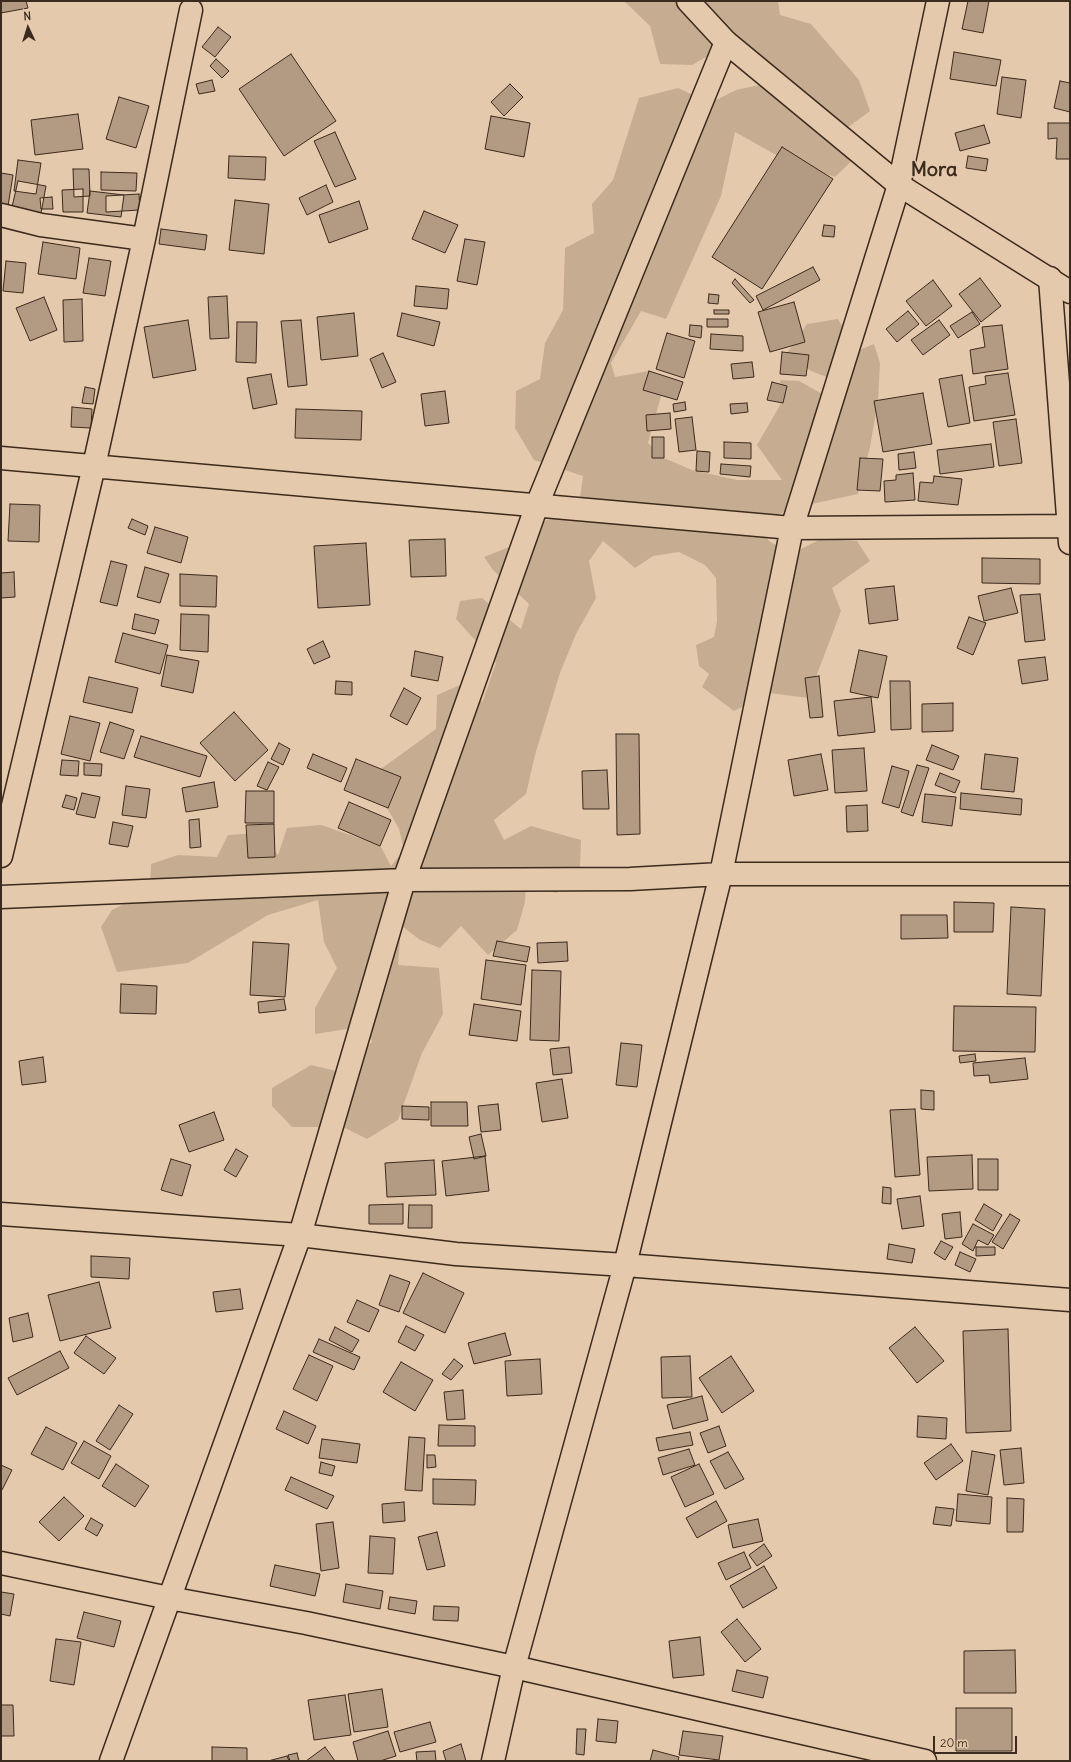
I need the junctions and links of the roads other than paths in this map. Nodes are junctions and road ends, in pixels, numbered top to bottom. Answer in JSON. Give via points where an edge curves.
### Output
{"nodes":[{"id":1,"x":688,"y":1,"type":"edge"},
{"id":2,"x":938,"y":1,"type":"edge"},
{"id":3,"x":191,"y":10,"type":"dead end"},
{"id":4,"x":726,"y":42,"type":"junction"},
{"id":5,"x":899,"y":185,"type":"junction"},
{"id":6,"x":1,"y":215,"type":"edge"},
{"id":7,"x":144,"y":239,"type":"junction"},
{"id":8,"x":1050,"y":278,"type":"junction"},
{"id":9,"x":1070,"y":292,"type":"edge"},
{"id":10,"x":1,"y":458,"type":"edge"},
{"id":11,"x":94,"y":466,"type":"junction"},
{"id":12,"x":537,"y":505,"type":"junction"},
{"id":13,"x":792,"y":528,"type":"junction"},
{"id":14,"x":1069,"y":535,"type":"edge"},
{"id":15,"x":1,"y":856,"type":"edge"},
{"id":16,"x":722,"y":874,"type":"junction"},
{"id":17,"x":1070,"y":874,"type":"edge"},
{"id":18,"x":404,"y":880,"type":"junction"},
{"id":19,"x":1,"y":897,"type":"edge"},
{"id":20,"x":1,"y":1214,"type":"edge"},
{"id":21,"x":300,"y":1235,"type":"junction"},
{"id":22,"x":625,"y":1265,"type":"junction"},
{"id":23,"x":1070,"y":1300,"type":"edge"},
{"id":24,"x":1,"y":1563,"type":"edge"},
{"id":25,"x":169,"y":1598,"type":"junction"},
{"id":26,"x":514,"y":1667,"type":"junction"},
{"id":27,"x":111,"y":1761,"type":"edge"},
{"id":28,"x":493,"y":1761,"type":"edge"},
{"id":29,"x":925,"y":1761,"type":"edge"}],
"edges":[{"from":1,"to":4,"type":"main road"},
{"from":2,"to":5,"type":"main road"},
{"from":3,"to":7,"type":"main road"},
{"from":4,"to":5,"type":"main road"},
{"from":4,"to":12,"type":"main road"},
{"from":5,"to":8,"type":"main road"},
{"from":5,"to":13,"type":"main road"},
{"from":6,"to":7,"type":"main road","via":[[41,225]]},
{"from":7,"to":11,"type":"main road"},
{"from":8,"to":9,"type":"main road"},
{"from":8,"to":14,"type":"main road"},
{"from":10,"to":11,"type":"main road"},
{"from":11,"to":12,"type":"main road"},
{"from":11,"to":15,"type":"main road"},
{"from":12,"to":13,"type":"main road"},
{"from":12,"to":18,"type":"main road"},
{"from":13,"to":14,"type":"main road"},
{"from":13,"to":16,"type":"main road"},
{"from":16,"to":17,"type":"main road"},
{"from":16,"to":18,"type":"main road","via":[[630,879]]},
{"from":16,"to":22,"type":"main road"},
{"from":18,"to":19,"type":"main road"},
{"from":18,"to":21,"type":"main road"},
{"from":20,"to":21,"type":"main road"},
{"from":21,"to":22,"type":"main road","via":[[456,1254]]},
{"from":21,"to":25,"type":"main road"},
{"from":22,"to":23,"type":"main road"},
{"from":22,"to":26,"type":"main road"},
{"from":24,"to":25,"type":"main road"},
{"from":25,"to":26,"type":"main road","via":[[306,1623]]},
{"from":25,"to":27,"type":"main road"},
{"from":26,"to":28,"type":"main road"},
{"from":26,"to":29,"type":"main road"}]}
